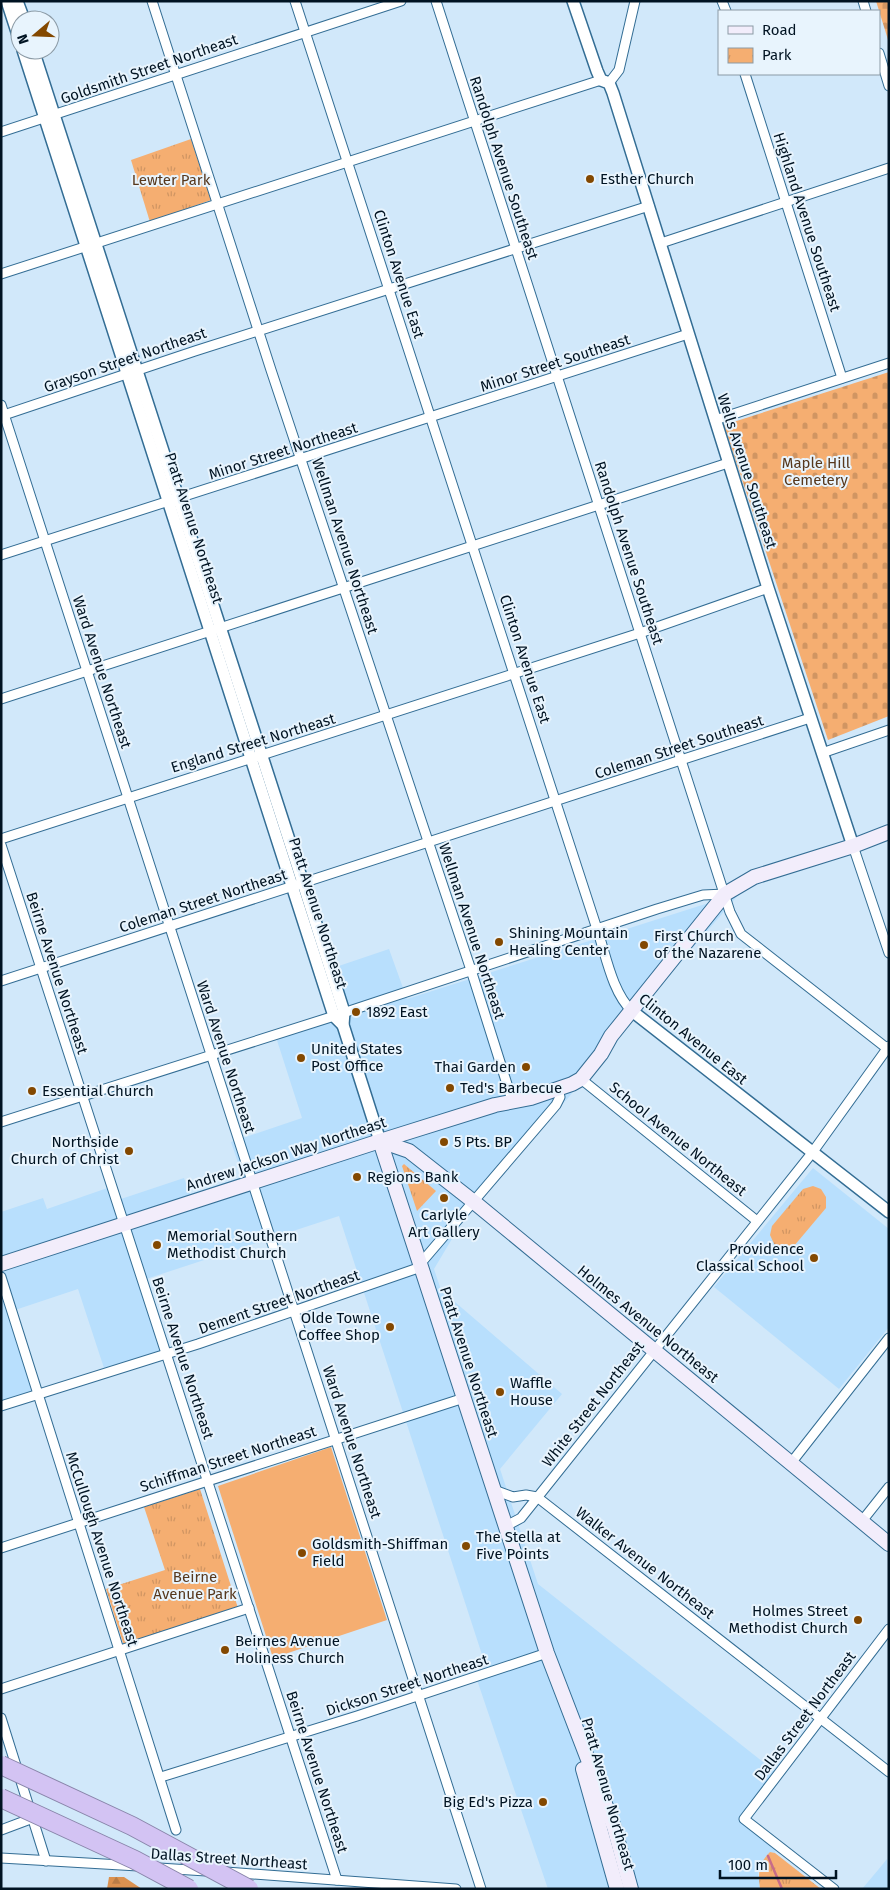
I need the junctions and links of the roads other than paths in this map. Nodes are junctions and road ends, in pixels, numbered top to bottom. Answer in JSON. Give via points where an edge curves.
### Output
{"nodes":[{"id":1,"x":152,"y":1,"type":"edge"},
{"id":2,"x":295,"y":1,"type":"edge"},
{"id":3,"x":401,"y":1,"type":"edge"},
{"id":4,"x":436,"y":1,"type":"edge"},
{"id":5,"x":574,"y":1,"type":"edge"},
{"id":6,"x":635,"y":1,"type":"edge"},
{"id":7,"x":305,"y":33,"type":"junction"},
{"id":8,"x":880,"y":56,"type":"edge"},
{"id":9,"x":27,"y":60,"type":"edge"},
{"id":10,"x":36,"y":60,"type":"edge"},
{"id":11,"x":176,"y":74,"type":"junction"},
{"id":12,"x":745,"y":75,"type":"edge"},
{"id":13,"x":605,"y":81,"type":"junction"},
{"id":14,"x":889,"y":86,"type":"edge"},
{"id":15,"x":50,"y":117,"type":"junction"},
{"id":16,"x":474,"y":119,"type":"junction"},
{"id":17,"x":1,"y":132,"type":"edge"},
{"id":18,"x":347,"y":163,"type":"junction"},
{"id":19,"x":889,"y":168,"type":"edge"},
{"id":20,"x":786,"y":202,"type":"junction"},
{"id":21,"x":218,"y":204,"type":"junction"},
{"id":22,"x":649,"y":206,"type":"junction"},
{"id":23,"x":91,"y":243,"type":"junction"},
{"id":24,"x":661,"y":243,"type":"junction"},
{"id":25,"x":516,"y":248,"type":"junction"},
{"id":26,"x":1,"y":274,"type":"edge"},
{"id":27,"x":388,"y":290,"type":"junction"},
{"id":28,"x":258,"y":331,"type":"junction"},
{"id":29,"x":688,"y":334,"type":"junction"},
{"id":30,"x":889,"y":363,"type":"edge"},
{"id":31,"x":133,"y":373,"type":"junction"},
{"id":32,"x":557,"y":377,"type":"junction"},
{"id":33,"x":842,"y":378,"type":"junction"},
{"id":34,"x":1,"y":405,"type":"edge"},
{"id":35,"x":3,"y":415,"type":"edge"},
{"id":36,"x":430,"y":418,"type":"junction"},
{"id":37,"x":715,"y":420,"type":"junction"},
{"id":38,"x":302,"y":459,"type":"junction"},
{"id":39,"x":728,"y":463,"type":"junction"},
{"id":40,"x":173,"y":501,"type":"junction"},
{"id":41,"x":598,"y":505,"type":"junction"},
{"id":42,"x":46,"y":541,"type":"junction"},
{"id":43,"x":472,"y":546,"type":"junction"},
{"id":44,"x":1,"y":555,"type":"edge"},
{"id":45,"x":344,"y":587,"type":"junction"},
{"id":46,"x":768,"y":588,"type":"junction"},
{"id":47,"x":215,"y":629,"type":"junction"},
{"id":48,"x":640,"y":633,"type":"junction"},
{"id":49,"x":88,"y":671,"type":"junction"},
{"id":50,"x":513,"y":674,"type":"junction"},
{"id":51,"x":1,"y":698,"type":"edge"},
{"id":52,"x":386,"y":715,"type":"junction"},
{"id":53,"x":810,"y":718,"type":"junction"},
{"id":54,"x":889,"y":730,"type":"edge"},
{"id":55,"x":822,"y":753,"type":"junction"},
{"id":56,"x":256,"y":756,"type":"junction"},
{"id":57,"x":682,"y":761,"type":"junction"},
{"id":58,"x":127,"y":797,"type":"junction"},
{"id":59,"x":556,"y":801,"type":"junction"},
{"id":60,"x":889,"y":832,"type":"edge"},
{"id":61,"x":1,"y":839,"type":"edge"},
{"id":62,"x":428,"y":844,"type":"junction"},
{"id":63,"x":1,"y":845,"type":"edge"},
{"id":64,"x":853,"y":846,"type":"junction"},
{"id":65,"x":298,"y":885,"type":"junction"},
{"id":66,"x":724,"y":894,"type":"junction"},
{"id":67,"x":169,"y":928,"type":"junction"},
{"id":68,"x":597,"y":929,"type":"junction"},
{"id":69,"x":889,"y":953,"type":"edge"},
{"id":70,"x":41,"y":968,"type":"junction"},
{"id":71,"x":472,"y":970,"type":"junction"},
{"id":72,"x":1,"y":981,"type":"edge"},
{"id":73,"x":632,"y":1011,"type":"junction"},
{"id":74,"x":339,"y":1014,"type":"junction"},
{"id":75,"x":611,"y":1036,"type":"junction"},
{"id":76,"x":888,"y":1048,"type":"edge"},
{"id":77,"x":211,"y":1055,"type":"junction"},
{"id":78,"x":581,"y":1079,"type":"junction"},
{"id":79,"x":558,"y":1090,"type":"junction"},
{"id":80,"x":83,"y":1096,"type":"junction"},
{"id":81,"x":512,"y":1100,"type":"junction"},
{"id":82,"x":1,"y":1122,"type":"edge"},
{"id":83,"x":380,"y":1141,"type":"junction"},
{"id":84,"x":812,"y":1153,"type":"junction"},
{"id":85,"x":253,"y":1182,"type":"junction"},
{"id":86,"x":474,"y":1202,"type":"junction"},
{"id":87,"x":889,"y":1212,"type":"edge"},
{"id":88,"x":757,"y":1221,"type":"junction"},
{"id":89,"x":125,"y":1224,"type":"junction"},
{"id":90,"x":1,"y":1264,"type":"edge"},
{"id":91,"x":421,"y":1266,"type":"junction"},
{"id":92,"x":1,"y":1276,"type":"edge"},
{"id":93,"x":296,"y":1311,"type":"junction"},
{"id":94,"x":889,"y":1338,"type":"edge"},
{"id":95,"x":654,"y":1350,"type":"junction"},
{"id":96,"x":167,"y":1354,"type":"junction"},
{"id":97,"x":39,"y":1394,"type":"junction"},
{"id":98,"x":464,"y":1398,"type":"junction"},
{"id":99,"x":1,"y":1406,"type":"edge"},
{"id":100,"x":336,"y":1439,"type":"junction"},
{"id":101,"x":791,"y":1463,"type":"junction"},
{"id":102,"x":208,"y":1480,"type":"junction"},
{"id":103,"x":889,"y":1487,"type":"edge"},
{"id":104,"x":494,"y":1490,"type":"junction"},
{"id":105,"x":537,"y":1497,"type":"junction"},
{"id":106,"x":862,"y":1521,"type":"junction"},
{"id":107,"x":80,"y":1522,"type":"junction"},
{"id":108,"x":506,"y":1526,"type":"junction"},
{"id":109,"x":889,"y":1544,"type":"edge"},
{"id":110,"x":1,"y":1548,"type":"edge"},
{"id":111,"x":249,"y":1608,"type":"junction"},
{"id":112,"x":889,"y":1629,"type":"edge"},
{"id":113,"x":120,"y":1650,"type":"junction"},
{"id":114,"x":547,"y":1654,"type":"junction"},
{"id":115,"x":1,"y":1689,"type":"edge"},
{"id":116,"x":417,"y":1696,"type":"junction"},
{"id":117,"x":567,"y":1708,"type":"junction"},
{"id":118,"x":1,"y":1718,"type":"edge"},
{"id":119,"x":820,"y":1718,"type":"junction"},
{"id":120,"x":291,"y":1736,"type":"junction"},
{"id":121,"x":1,"y":1765,"type":"edge"},
{"id":122,"x":889,"y":1772,"type":"edge"},
{"id":123,"x":161,"y":1777,"type":"junction"},
{"id":124,"x":1,"y":1798,"type":"edge"},
{"id":125,"x":33,"y":1818,"type":"junction"},
{"id":126,"x":58,"y":1823,"type":"junction"},
{"id":127,"x":1,"y":1830,"type":"edge"},
{"id":128,"x":176,"y":1830,"type":"dead end"},
{"id":129,"x":1,"y":1858,"type":"edge"},
{"id":130,"x":46,"y":1861,"type":"junction"},
{"id":131,"x":338,"y":1880,"type":"junction"},
{"id":132,"x":167,"y":1889,"type":"edge"},
{"id":133,"x":189,"y":1889,"type":"edge"},
{"id":134,"x":249,"y":1889,"type":"edge"},
{"id":135,"x":456,"y":1889,"type":"edge"},
{"id":136,"x":481,"y":1889,"type":"edge"},
{"id":137,"x":617,"y":1889,"type":"edge"},
{"id":138,"x":630,"y":1889,"type":"edge"},
{"id":139,"x":834,"y":1889,"type":"edge"}],
"edges":[{"from":1,"to":11,"type":"street","name":"Wellman Avenue Northeast"},
{"from":2,"to":7,"type":"street","name":"Clinton Avenue East"},
{"from":3,"to":7,"type":"street","name":"Goldsmith Street Northeast"},
{"from":4,"to":16,"type":"street","name":"Randolph Avenue Southeast"},
{"from":5,"to":13,"type":"street","name":"Wells Avenue Southeast"},
{"from":6,"to":13,"type":"street","via":[[620,70]]},
{"from":7,"to":11,"type":"street","name":"Goldsmith Street Northeast"},
{"from":7,"to":18,"type":"street","name":"Clinton Avenue East"},
{"from":8,"to":14,"type":"street"},
{"from":9,"to":15,"type":"street","name":"Pratt Avenue Northeast"},
{"from":10,"to":15,"type":"street","name":"Pratt Avenue Northeast"},
{"from":11,"to":15,"type":"street","name":"Goldsmith Street Northeast"},
{"from":11,"to":21,"type":"street","name":"Wellman Avenue Northeast"},
{"from":12,"to":20,"type":"street","name":"Highland Avenue Southeast"},
{"from":13,"to":16,"type":"street"},
{"from":13,"to":22,"type":"street","name":"Wells Avenue Southeast"},
{"from":15,"to":17,"type":"street","name":"Goldsmith Street Northeast"},
{"from":15,"to":23,"type":"street","name":"Pratt Avenue Northeast"},
{"from":16,"to":18,"type":"street"},
{"from":16,"to":25,"type":"street","name":"Randolph Avenue Southeast"},
{"from":18,"to":21,"type":"street"},
{"from":18,"to":27,"type":"street","name":"Clinton Avenue East"},
{"from":19,"to":20,"type":"street"},
{"from":20,"to":24,"type":"street"},
{"from":20,"to":33,"type":"street","name":"Highland Avenue Southeast"},
{"from":21,"to":23,"type":"street"},
{"from":21,"to":28,"type":"street","name":"Wellman Avenue Northeast"},
{"from":22,"to":24,"type":"street","name":"Wells Avenue Southeast"},
{"from":22,"to":25,"type":"street","name":"Grayson Street Northeast"},
{"from":23,"to":26,"type":"street"},
{"from":23,"to":31,"type":"street","name":"Pratt Avenue Northeast"},
{"from":24,"to":29,"type":"street","name":"Wells Avenue Southeast"},
{"from":25,"to":27,"type":"street","name":"Grayson Street Northeast"},
{"from":25,"to":32,"type":"street","name":"Randolph Avenue Southeast"},
{"from":27,"to":28,"type":"street","name":"Grayson Street Northeast"},
{"from":27,"to":36,"type":"street","name":"Clinton Avenue East"},
{"from":28,"to":31,"type":"street","name":"Grayson Street Northeast"},
{"from":28,"to":38,"type":"street","name":"Wellman Avenue Northeast"},
{"from":29,"to":32,"type":"street","name":"Minor Street Southeast"},
{"from":29,"to":37,"type":"street","name":"Wells Avenue Southeast"},
{"from":30,"to":33,"type":"street"},
{"from":31,"to":35,"type":"street","name":"Grayson Street Northeast"},
{"from":31,"to":40,"type":"street","name":"Pratt Avenue Northeast"},
{"from":32,"to":36,"type":"street","name":"Minor Street Southeast"},
{"from":32,"to":41,"type":"street","name":"Randolph Avenue Southeast"},
{"from":33,"to":37,"type":"street"},
{"from":34,"to":35,"type":"street","name":"Ward Avenue Northeast"},
{"from":35,"to":42,"type":"street","name":"Ward Avenue Northeast"},
{"from":36,"to":38,"type":"street","name":"Minor Street Northeast"},
{"from":36,"to":43,"type":"street","name":"Clinton Avenue East"},
{"from":37,"to":39,"type":"street","name":"Wells Avenue Southeast"},
{"from":38,"to":40,"type":"street","name":"Minor Street Northeast"},
{"from":38,"to":45,"type":"street","name":"Wellman Avenue Northeast"},
{"from":39,"to":41,"type":"street"},
{"from":39,"to":46,"type":"street","name":"Wells Avenue Southeast"},
{"from":40,"to":42,"type":"street","name":"Minor Street Northeast"},
{"from":40,"to":47,"type":"street","name":"Pratt Avenue Northeast"},
{"from":41,"to":43,"type":"street"},
{"from":41,"to":48,"type":"street","name":"Randolph Avenue Southeast"},
{"from":42,"to":44,"type":"street","name":"Minor Street Northeast"},
{"from":42,"to":49,"type":"street","name":"Ward Avenue Northeast"},
{"from":43,"to":45,"type":"street"},
{"from":43,"to":50,"type":"street","name":"Clinton Avenue East"},
{"from":45,"to":47,"type":"street"},
{"from":45,"to":52,"type":"street","name":"Wellman Avenue Northeast"},
{"from":46,"to":48,"type":"street","name":"England Street Northeast"},
{"from":46,"to":53,"type":"street","name":"Wells Avenue Southeast"},
{"from":47,"to":49,"type":"street"},
{"from":47,"to":56,"type":"street","name":"Pratt Avenue Northeast"},
{"from":48,"to":50,"type":"street","name":"England Street Northeast"},
{"from":48,"to":57,"type":"street","name":"Randolph Avenue Southeast"},
{"from":49,"to":51,"type":"street"},
{"from":49,"to":58,"type":"street","name":"Ward Avenue Northeast"},
{"from":50,"to":52,"type":"street","name":"England Street Northeast"},
{"from":50,"to":59,"type":"street","name":"Clinton Avenue East"},
{"from":52,"to":56,"type":"street","name":"England Street Northeast"},
{"from":52,"to":62,"type":"street","name":"Wellman Avenue Northeast"},
{"from":53,"to":55,"type":"street","name":"Wells Avenue Southeast"},
{"from":53,"to":57,"type":"street","name":"Coleman Street Southeast"},
{"from":54,"to":55,"type":"street"},
{"from":55,"to":64,"type":"street","name":"Wells Avenue Southeast"},
{"from":56,"to":58,"type":"street","name":"England Street Northeast"},
{"from":56,"to":65,"type":"street","name":"Pratt Avenue Northeast"},
{"from":57,"to":59,"type":"street","name":"Coleman Street Southeast"},
{"from":57,"to":66,"type":"street","name":"Randolph Avenue Southeast"},
{"from":58,"to":61,"type":"street","name":"England Street Northeast"},
{"from":58,"to":67,"type":"street","name":"Ward Avenue Northeast"},
{"from":59,"to":62,"type":"street","name":"Coleman Street Northeast"},
{"from":59,"to":68,"type":"street","name":"Clinton Avenue East"},
{"from":60,"to":64,"type":"main road"},
{"from":62,"to":65,"type":"street","name":"Coleman Street Northeast"},
{"from":62,"to":71,"type":"street","name":"Wellman Avenue Northeast"},
{"from":63,"to":70,"type":"street","name":"Beirne Avenue Northeast"},
{"from":64,"to":66,"type":"main road","via":[[754,876]]},
{"from":64,"to":69,"type":"street","name":"Wells Avenue Southeast"},
{"from":65,"to":67,"type":"street","name":"Coleman Street Northeast"},
{"from":65,"to":74,"type":"street","name":"Pratt Avenue Northeast"},
{"from":66,"to":68,"type":"street","via":[[703,895]]},
{"from":66,"to":73,"type":"main road"},
{"from":66,"to":76,"type":"street","name":"Randolph Avenue Southeast","via":[[741,934]]},
{"from":67,"to":70,"type":"street","name":"Coleman Street Northeast"},
{"from":67,"to":77,"type":"street","name":"Ward Avenue Northeast"},
{"from":68,"to":71,"type":"street"},
{"from":68,"to":73,"type":"street","name":"Clinton Avenue East","via":[[618,992]]},
{"from":70,"to":72,"type":"street","name":"Coleman Street Northeast"},
{"from":70,"to":80,"type":"street","name":"Beirne Avenue Northeast"},
{"from":71,"to":74,"type":"street"},
{"from":71,"to":81,"type":"street","name":"Wellman Avenue Northeast"},
{"from":73,"to":75,"type":"main road"},
{"from":73,"to":84,"type":"street","name":"Clinton Avenue East"},
{"from":74,"to":77,"type":"street"},
{"from":74,"to":83,"type":"street","name":"Pratt Avenue Northeast"},
{"from":75,"to":78,"type":"main road"},
{"from":75,"to":81,"type":"main road","via":[[573,1074]]},
{"from":76,"to":84,"type":"street","name":"White Street Northeast"},
{"from":77,"to":80,"type":"street"},
{"from":77,"to":85,"type":"street","name":"Ward Avenue Northeast"},
{"from":78,"to":79,"type":"main road","name":"Andrew Jackson Way Northeast"},
{"from":78,"to":88,"type":"street","name":"School Avenue Northeast"},
{"from":79,"to":81,"type":"main road","name":"Andrew Jackson Way Northeast"},
{"from":79,"to":86,"type":"street","name":"Dement Street Northeast","via":[[560,1097],[556,1105]]},
{"from":80,"to":82,"type":"street"},
{"from":80,"to":89,"type":"street","name":"Beirne Avenue Northeast"},
{"from":81,"to":83,"type":"main road","name":"Andrew Jackson Way Northeast"},
{"from":83,"to":85,"type":"main road","name":"Andrew Jackson Way Northeast"},
{"from":83,"to":86,"type":"main road","name":"Holmes Avenue Northeast","via":[[409,1151]]},
{"from":83,"to":91,"type":"main road","name":"Pratt Avenue Northeast"},
{"from":84,"to":87,"type":"street","name":"Clinton Avenue East"},
{"from":84,"to":88,"type":"street","name":"White Street Northeast"},
{"from":85,"to":89,"type":"main road","name":"Andrew Jackson Way Northeast"},
{"from":85,"to":93,"type":"street","name":"Ward Avenue Northeast"},
{"from":86,"to":91,"type":"street","name":"Dement Street Northeast"},
{"from":86,"to":95,"type":"main road","name":"Holmes Avenue Northeast"},
{"from":88,"to":95,"type":"street","name":"White Street Northeast"},
{"from":89,"to":90,"type":"main road","name":"Andrew Jackson Way Northeast"},
{"from":89,"to":96,"type":"street","name":"Beirne Avenue Northeast"},
{"from":91,"to":93,"type":"street","name":"Dement Street Northeast"},
{"from":91,"to":98,"type":"main road","name":"Pratt Avenue Northeast"},
{"from":92,"to":97,"type":"street","name":"McCullough Avenue Northeast"},
{"from":93,"to":96,"type":"street","name":"Dement Street Northeast"},
{"from":93,"to":100,"type":"street","name":"Ward Avenue Northeast"},
{"from":94,"to":101,"type":"street"},
{"from":95,"to":101,"type":"main road","name":"Holmes Avenue Northeast"},
{"from":95,"to":105,"type":"street","name":"White Street Northeast"},
{"from":96,"to":97,"type":"street","name":"Dement Street Northeast"},
{"from":96,"to":102,"type":"street","name":"Beirne Avenue Northeast"},
{"from":97,"to":99,"type":"street","name":"Dement Street Northeast"},
{"from":97,"to":107,"type":"street","name":"McCullough Avenue Northeast"},
{"from":98,"to":100,"type":"street","name":"Schiffman Street Northeast"},
{"from":98,"to":104,"type":"main road","name":"Pratt Avenue Northeast"},
{"from":100,"to":102,"type":"street","name":"Schiffman Street Northeast"},
{"from":100,"to":116,"type":"street","name":"Ward Avenue Northeast"},
{"from":101,"to":106,"type":"main road","name":"Holmes Avenue Northeast"},
{"from":102,"to":107,"type":"street","name":"Schiffman Street Northeast"},
{"from":102,"to":111,"type":"street","name":"Beirne Avenue Northeast"},
{"from":103,"to":106,"type":"street"},
{"from":104,"to":105,"type":"street","via":[[513,1497]]},
{"from":104,"to":108,"type":"main road","name":"Pratt Avenue Northeast"},
{"from":105,"to":108,"type":"street","name":"White Street Northeast","via":[[522,1518]]},
{"from":105,"to":119,"type":"street","name":"Walker Avenue Northeast"},
{"from":106,"to":109,"type":"main road","name":"Holmes Avenue Northeast"},
{"from":107,"to":110,"type":"street","name":"Schiffman Street Northeast"},
{"from":107,"to":113,"type":"street","name":"McCullough Avenue Northeast"},
{"from":108,"to":114,"type":"main road","name":"Pratt Avenue Northeast"},
{"from":111,"to":113,"type":"street"},
{"from":111,"to":120,"type":"street","name":"Beirne Avenue Northeast"},
{"from":112,"to":119,"type":"street","name":"Dallas Street Northeast"},
{"from":113,"to":115,"type":"street"},
{"from":113,"to":123,"type":"street","name":"McCullough Avenue Northeast"},
{"from":114,"to":116,"type":"street","name":"Dickson Street Northeast"},
{"from":114,"to":117,"type":"main road","name":"Pratt Avenue Northeast"},
{"from":116,"to":120,"type":"street","name":"Dickson Street Northeast"},
{"from":116,"to":136,"type":"street","name":"Ward Avenue Northeast"},
{"from":117,"to":137,"type":"main road","name":"Pratt Avenue Northeast"},
{"from":117,"to":138,"type":"main road","name":"Pratt Avenue Northeast","via":[[614,1827]]},
{"from":118,"to":125,"type":"street"},
{"from":119,"to":122,"type":"street","name":"Walker Avenue Northeast"},
{"from":119,"to":139,"type":"street","name":"Dallas Street Northeast","via":[[744,1819]]},
{"from":120,"to":123,"type":"street","name":"Dickson Street Northeast"},
{"from":120,"to":131,"type":"street","name":"Beirne Avenue Northeast"},
{"from":121,"to":134,"type":"highway","bridge":true,"via":[[125,1823]]},
{"from":123,"to":128,"type":"street","name":"McCullough Avenue Northeast"},
{"from":124,"to":126,"type":"highway","bridge":true},
{"from":125,"to":127,"type":"street"},
{"from":125,"to":130,"type":"street"},
{"from":126,"to":132,"type":"highway","bridge":true},
{"from":126,"to":133,"type":"highway","bridge":true},
{"from":129,"to":130,"type":"street","name":"Dallas Street Northeast"},
{"from":130,"to":131,"type":"street","name":"Dallas Street Northeast"},
{"from":131,"to":135,"type":"street","name":"Dallas Street Northeast"}]}
